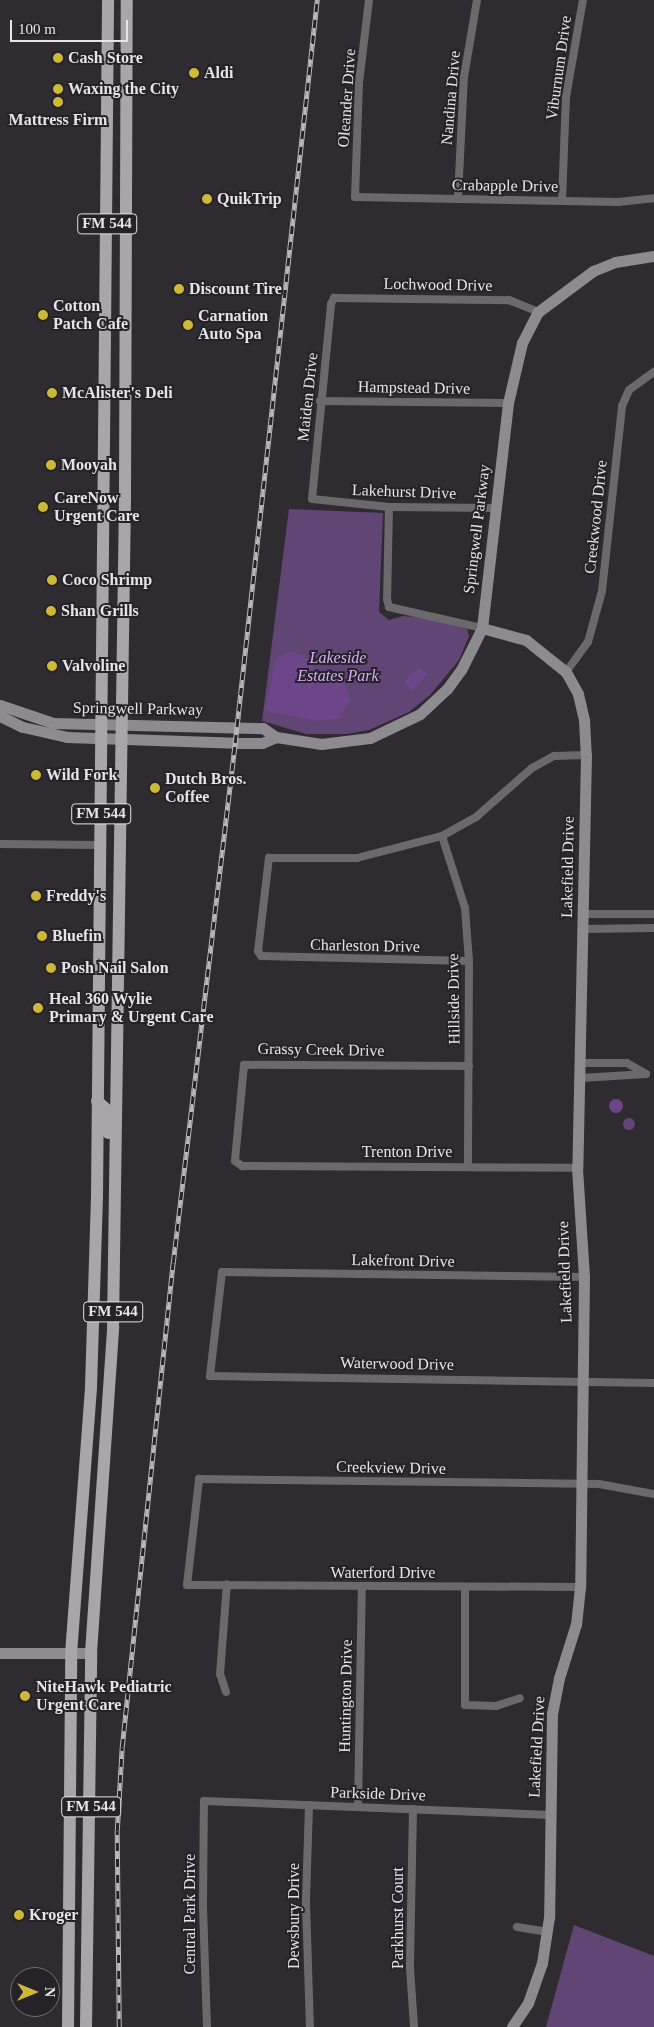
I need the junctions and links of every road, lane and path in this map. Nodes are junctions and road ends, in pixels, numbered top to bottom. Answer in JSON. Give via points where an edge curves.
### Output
{"nodes":[{"id":1,"x":108,"y":0,"type":"edge"},
{"id":2,"x":127,"y":0,"type":"edge"},
{"id":3,"x":369,"y":0,"type":"edge"},
{"id":4,"x":477,"y":0,"type":"edge"},
{"id":5,"x":583,"y":0,"type":"edge"},
{"id":6,"x":108,"y":155,"type":"junction"},
{"id":7,"x":126,"y":156,"type":"junction"},
{"id":8,"x":355,"y":197,"type":"joint"},
{"id":9,"x":458,"y":198,"type":"junction"},
{"id":10,"x":654,"y":198,"type":"edge"},
{"id":11,"x":562,"y":201,"type":"junction"},
{"id":12,"x":654,"y":256,"type":"edge"},
{"id":13,"x":334,"y":298,"type":"joint"},
{"id":14,"x":538,"y":312,"type":"junction"},
{"id":15,"x":105,"y":357,"type":"junction"},
{"id":16,"x":125,"y":357,"type":"junction"},
{"id":17,"x":654,"y":372,"type":"edge"},
{"id":18,"x":320,"y":401,"type":"junction"},
{"id":19,"x":508,"y":403,"type":"junction"},
{"id":20,"x":312,"y":499,"type":"joint"},
{"id":21,"x":389,"y":507,"type":"junction"},
{"id":22,"x":496,"y":508,"type":"junction"},
{"id":23,"x":103,"y":543,"type":"junction"},
{"id":24,"x":124,"y":543,"type":"junction"},
{"id":25,"x":482,"y":628,"type":"junction"},
{"id":26,"x":566,"y":672,"type":"junction"},
{"id":27,"x":0,"y":705,"type":"edge"},
{"id":28,"x":0,"y":716,"type":"edge"},
{"id":29,"x":122,"y":725,"type":"junction"},
{"id":30,"x":103,"y":726,"type":"junction"},
{"id":31,"x":212,"y":726,"type":"junction"},
{"id":32,"x":276,"y":737,"type":"junction"},
{"id":33,"x":103,"y":739,"type":"junction"},
{"id":34,"x":122,"y":740,"type":"junction"},
{"id":35,"x":212,"y":742,"type":"junction"},
{"id":36,"x":586,"y":755,"type":"junction"},
{"id":37,"x":442,"y":836,"type":"junction"},
{"id":38,"x":0,"y":844,"type":"edge"},
{"id":39,"x":100,"y":845,"type":"junction"},
{"id":40,"x":584,"y":914,"type":"junction"},
{"id":41,"x":654,"y":914,"type":"edge"},
{"id":42,"x":584,"y":928,"type":"junction"},
{"id":43,"x":654,"y":928,"type":"edge"},
{"id":44,"x":99,"y":951,"type":"junction"},
{"id":45,"x":119,"y":951,"type":"junction"},
{"id":46,"x":469,"y":961,"type":"junction"},
{"id":47,"x":582,"y":1063,"type":"junction"},
{"id":48,"x":469,"y":1066,"type":"junction"},
{"id":49,"x":650,"y":1074,"type":"edge"},
{"id":50,"x":582,"y":1078,"type":"junction"},
{"id":51,"x":98,"y":1101,"type":"junction"},
{"id":52,"x":237,"y":1164,"type":"joint"},
{"id":53,"x":468,"y":1166,"type":"junction"},
{"id":54,"x":116,"y":1168,"type":"junction"},
{"id":55,"x":577,"y":1168,"type":"junction"},
{"id":56,"x":584,"y":1277,"type":"junction"},
{"id":57,"x":210,"y":1376,"type":"joint"},
{"id":58,"x":583,"y":1380,"type":"junction"},
{"id":59,"x":654,"y":1383,"type":"edge"},
{"id":60,"x":582,"y":1484,"type":"junction"},
{"id":61,"x":654,"y":1494,"type":"edge"},
{"id":62,"x":83,"y":1496,"type":"junction"},
{"id":63,"x":96,"y":1560,"type":"junction"},
{"id":64,"x":227,"y":1584,"type":"junction"},
{"id":65,"x":186,"y":1585,"type":"joint"},
{"id":66,"x":362,"y":1586,"type":"junction"},
{"id":67,"x":465,"y":1587,"type":"junction"},
{"id":68,"x":580,"y":1587,"type":"junction"},
{"id":69,"x":0,"y":1653,"type":"edge"},
{"id":70,"x":91,"y":1653,"type":"junction"},
{"id":71,"x":70,"y":1654,"type":"junction"},
{"id":72,"x":226,"y":1692,"type":"dead end"},
{"id":73,"x":520,"y":1698,"type":"dead end"},
{"id":74,"x":204,"y":1801,"type":"joint"},
{"id":75,"x":309,"y":1805,"type":"junction"},
{"id":76,"x":358,"y":1807,"type":"junction"},
{"id":77,"x":413,"y":1809,"type":"junction"},
{"id":78,"x":550,"y":1815,"type":"junction"},
{"id":79,"x":69,"y":1856,"type":"junction"},
{"id":80,"x":90,"y":1857,"type":"junction"},
{"id":81,"x":517,"y":1927,"type":"dead end"},
{"id":82,"x":547,"y":1932,"type":"junction"},
{"id":83,"x":68,"y":2027,"type":"edge"},
{"id":84,"x":86,"y":2027,"type":"edge"},
{"id":85,"x":207,"y":2027,"type":"edge"},
{"id":86,"x":310,"y":2027,"type":"edge"},
{"id":87,"x":414,"y":2027,"type":"edge"},
{"id":88,"x":512,"y":2027,"type":"edge"}],
"edges":[{"from":1,"to":6,"type":"main road","name":"FM 544","number":"FM 544"},
{"from":2,"to":7,"type":"main road","name":"FM 544","number":"FM 544"},
{"from":3,"to":8,"type":"street","name":"Oleander Drive","via":[[359,83]]},
{"from":4,"to":9,"type":"street","name":"Nandina Drive","via":[[464,77]]},
{"from":5,"to":11,"type":"street","name":"Viburnum Drive","via":[[566,96]]},
{"from":6,"to":7,"type":"main road"},
{"from":6,"to":15,"type":"main road","name":"FM 544","number":"FM 544"},
{"from":7,"to":16,"type":"main road","name":"FM 544","number":"FM 544"},
{"from":8,"to":9,"type":"street","name":"Crabapple Drive"},
{"from":9,"to":11,"type":"street","name":"Crabapple Drive"},
{"from":10,"to":11,"type":"street","name":"Crabapple Drive","via":[[618,202]]},
{"from":12,"to":14,"type":"street","name":"Springwell Parkway","via":[[615,262],[593,271],[570,285]]},
{"from":13,"to":14,"type":"street","name":"Lochwood Drive","via":[[509,300]]},
{"from":13,"to":18,"type":"street","name":"Maiden Drive"},
{"from":14,"to":19,"type":"street","name":"Springwell Parkway","via":[[522,343]]},
{"from":15,"to":16,"type":"main road"},
{"from":15,"to":23,"type":"main road","name":"FM 544","number":"FM 544"},
{"from":16,"to":24,"type":"main road","name":"FM 544","number":"FM 544"},
{"from":17,"to":26,"type":"street","name":"Creekwood Drive","via":[[629,390],[622,406],[602,591],[588,642]]},
{"from":18,"to":19,"type":"street","name":"Hampstead Drive"},
{"from":18,"to":20,"type":"street","name":"Maiden Drive"},
{"from":19,"to":22,"type":"street","name":"Springwell Parkway"},
{"from":20,"to":21,"type":"street","name":"Lakehurst Drive","via":[[319,503]]},
{"from":21,"to":22,"type":"street","name":"Lakehurst Drive"},
{"from":21,"to":25,"type":"street","name":"Lakefield Drive","via":[[389,607]]},
{"from":22,"to":25,"type":"street","name":"Springwell Parkway"},
{"from":23,"to":24,"type":"main road"},
{"from":23,"to":30,"type":"main road","name":"FM 544","number":"FM 544"},
{"from":24,"to":29,"type":"main road","name":"FM 544","number":"FM 544"},
{"from":25,"to":26,"type":"street","name":"Lakefield Drive","via":[[526,640]]},
{"from":25,"to":32,"type":"street","name":"Springwell Parkway","via":[[470,656],[447,689],[406,723],[370,738],[339,744]]},
{"from":26,"to":36,"type":"street","name":"Lakefield Drive","via":[[578,694]]},
{"from":27,"to":30,"type":"street","name":"Springwell Parkway","via":[[53,723]]},
{"from":28,"to":33,"type":"street","name":"Springwell Parkway","via":[[43,733]]},
{"from":29,"to":30,"type":"street","name":"Springwell Parkway"},
{"from":29,"to":31,"type":"street","name":"Springwell Parkway"},
{"from":29,"to":34,"type":"main road","name":"FM 544","number":"FM 544"},
{"from":30,"to":33,"type":"main road","name":"FM 544","number":"FM 544"},
{"from":31,"to":32,"type":"street","name":"Springwell Parkway","via":[[263,728]]},
{"from":31,"to":35,"type":"street"},
{"from":32,"to":35,"type":"street","name":"Springwell Parkway","via":[[262,743]]},
{"from":33,"to":34,"type":"street","name":"Springwell Parkway"},
{"from":33,"to":39,"type":"main road","name":"FM 544","number":"FM 544"},
{"from":34,"to":35,"type":"street","name":"Springwell Parkway"},
{"from":34,"to":45,"type":"main road","name":"FM 544","number":"FM 544"},
{"from":36,"to":37,"type":"street","via":[[554,756],[532,768],[476,817]]},
{"from":36,"to":40,"type":"street","name":"Lakefield Drive"},
{"from":37,"to":46,"type":"street","name":"Hillside Drive","via":[[465,908]]},
{"from":37,"to":46,"type":"street","name":"Charleston Drive","via":[[357,858],[269,858],[258,951],[261,956]]},
{"from":38,"to":39,"type":"street"},
{"from":39,"to":44,"type":"main road","name":"FM 544","number":"FM 544"},
{"from":40,"to":41,"type":"street"},
{"from":40,"to":42,"type":"street","name":"Lakefield Drive"},
{"from":42,"to":43,"type":"street"},
{"from":42,"to":47,"type":"street","name":"Lakefield Drive"},
{"from":44,"to":45,"type":"main road"},
{"from":44,"to":51,"type":"main road","name":"FM 544","number":"FM 544"},
{"from":45,"to":54,"type":"main road","name":"FM 544","number":"FM 544"},
{"from":46,"to":48,"type":"street","name":"Hillside Drive"},
{"from":47,"to":49,"type":"street","via":[[627,1063]]},
{"from":47,"to":50,"type":"street","name":"Lakefield Drive"},
{"from":48,"to":52,"type":"street","name":"Grassy Creek Drive","via":[[244,1064]]},
{"from":48,"to":53,"type":"street","name":"Hillside Drive"},
{"from":49,"to":50,"type":"street"},
{"from":50,"to":55,"type":"street","name":"Lakefield Drive"},
{"from":51,"to":54,"type":"main road","via":[[105,1106],[108,1117],[108,1152]]},
{"from":51,"to":62,"type":"main road","name":"FM 544","number":"FM 544","via":[[91,1387]]},
{"from":52,"to":53,"type":"street","name":"Trenton Drive"},
{"from":53,"to":55,"type":"street","name":"Trenton Drive"},
{"from":54,"to":63,"type":"main road","name":"FM 544","number":"FM 544","via":[[113,1327]]},
{"from":55,"to":56,"type":"street","name":"Lakefield Drive"},
{"from":56,"to":57,"type":"street","name":"Lakefront Drive","via":[[222,1272]]},
{"from":56,"to":58,"type":"street","name":"Lakefield Drive"},
{"from":57,"to":58,"type":"street","name":"Waterwood Drive"},
{"from":58,"to":59,"type":"street","name":"Waterwood Drive"},
{"from":58,"to":60,"type":"street","name":"Lakefield Drive"},
{"from":60,"to":61,"type":"street","name":"Creekview Drive"},
{"from":60,"to":65,"type":"street","name":"Creekview Drive","via":[[199,1479]]},
{"from":60,"to":68,"type":"street","name":"Lakefield Drive"},
{"from":62,"to":63,"type":"main road","via":[[90,1499],[93,1509],[92,1543]]},
{"from":62,"to":71,"type":"main road","name":"FM 544","number":"FM 544"},
{"from":63,"to":70,"type":"main road","name":"FM 544","number":"FM 544"},
{"from":64,"to":65,"type":"street","name":"Waterford Drive"},
{"from":64,"to":66,"type":"street","name":"Waterford Drive"},
{"from":64,"to":72,"type":"street","via":[[220,1674]]},
{"from":66,"to":67,"type":"street","name":"Waterford Drive"},
{"from":66,"to":76,"type":"street","name":"Huntington Drive"},
{"from":67,"to":68,"type":"street","name":"Waterford Drive"},
{"from":67,"to":73,"type":"street","via":[[465,1705],[496,1706]]},
{"from":68,"to":78,"type":"street","name":"Lakefield Drive","via":[[576,1624],[552,1713]]},
{"from":69,"to":71,"type":"street"},
{"from":70,"to":71,"type":"street"},
{"from":70,"to":80,"type":"main road","name":"FM 544","number":"FM 544"},
{"from":71,"to":79,"type":"main road","name":"FM 544","number":"FM 544"},
{"from":74,"to":75,"type":"street","name":"Parkside Drive"},
{"from":74,"to":85,"type":"street","name":"Central Park Drive"},
{"from":75,"to":76,"type":"street","name":"Parkside Drive"},
{"from":75,"to":86,"type":"street","name":"Dewsbury Drive","via":[[306,1902]]},
{"from":76,"to":77,"type":"street","name":"Parkside Drive"},
{"from":77,"to":78,"type":"street","name":"Parkside Drive"},
{"from":77,"to":87,"type":"street","name":"Parkhurst Court","via":[[410,1968]]},
{"from":78,"to":82,"type":"street","name":"Lakefield Drive"},
{"from":79,"to":80,"type":"main road"},
{"from":79,"to":83,"type":"main road","name":"FM 544","number":"FM 544"},
{"from":80,"to":84,"type":"main road","name":"FM 544","number":"FM 544"},
{"from":81,"to":82,"type":"street"},
{"from":82,"to":88,"type":"street","name":"Lakefield Drive","via":[[542,1963],[528,2004]]}]}
